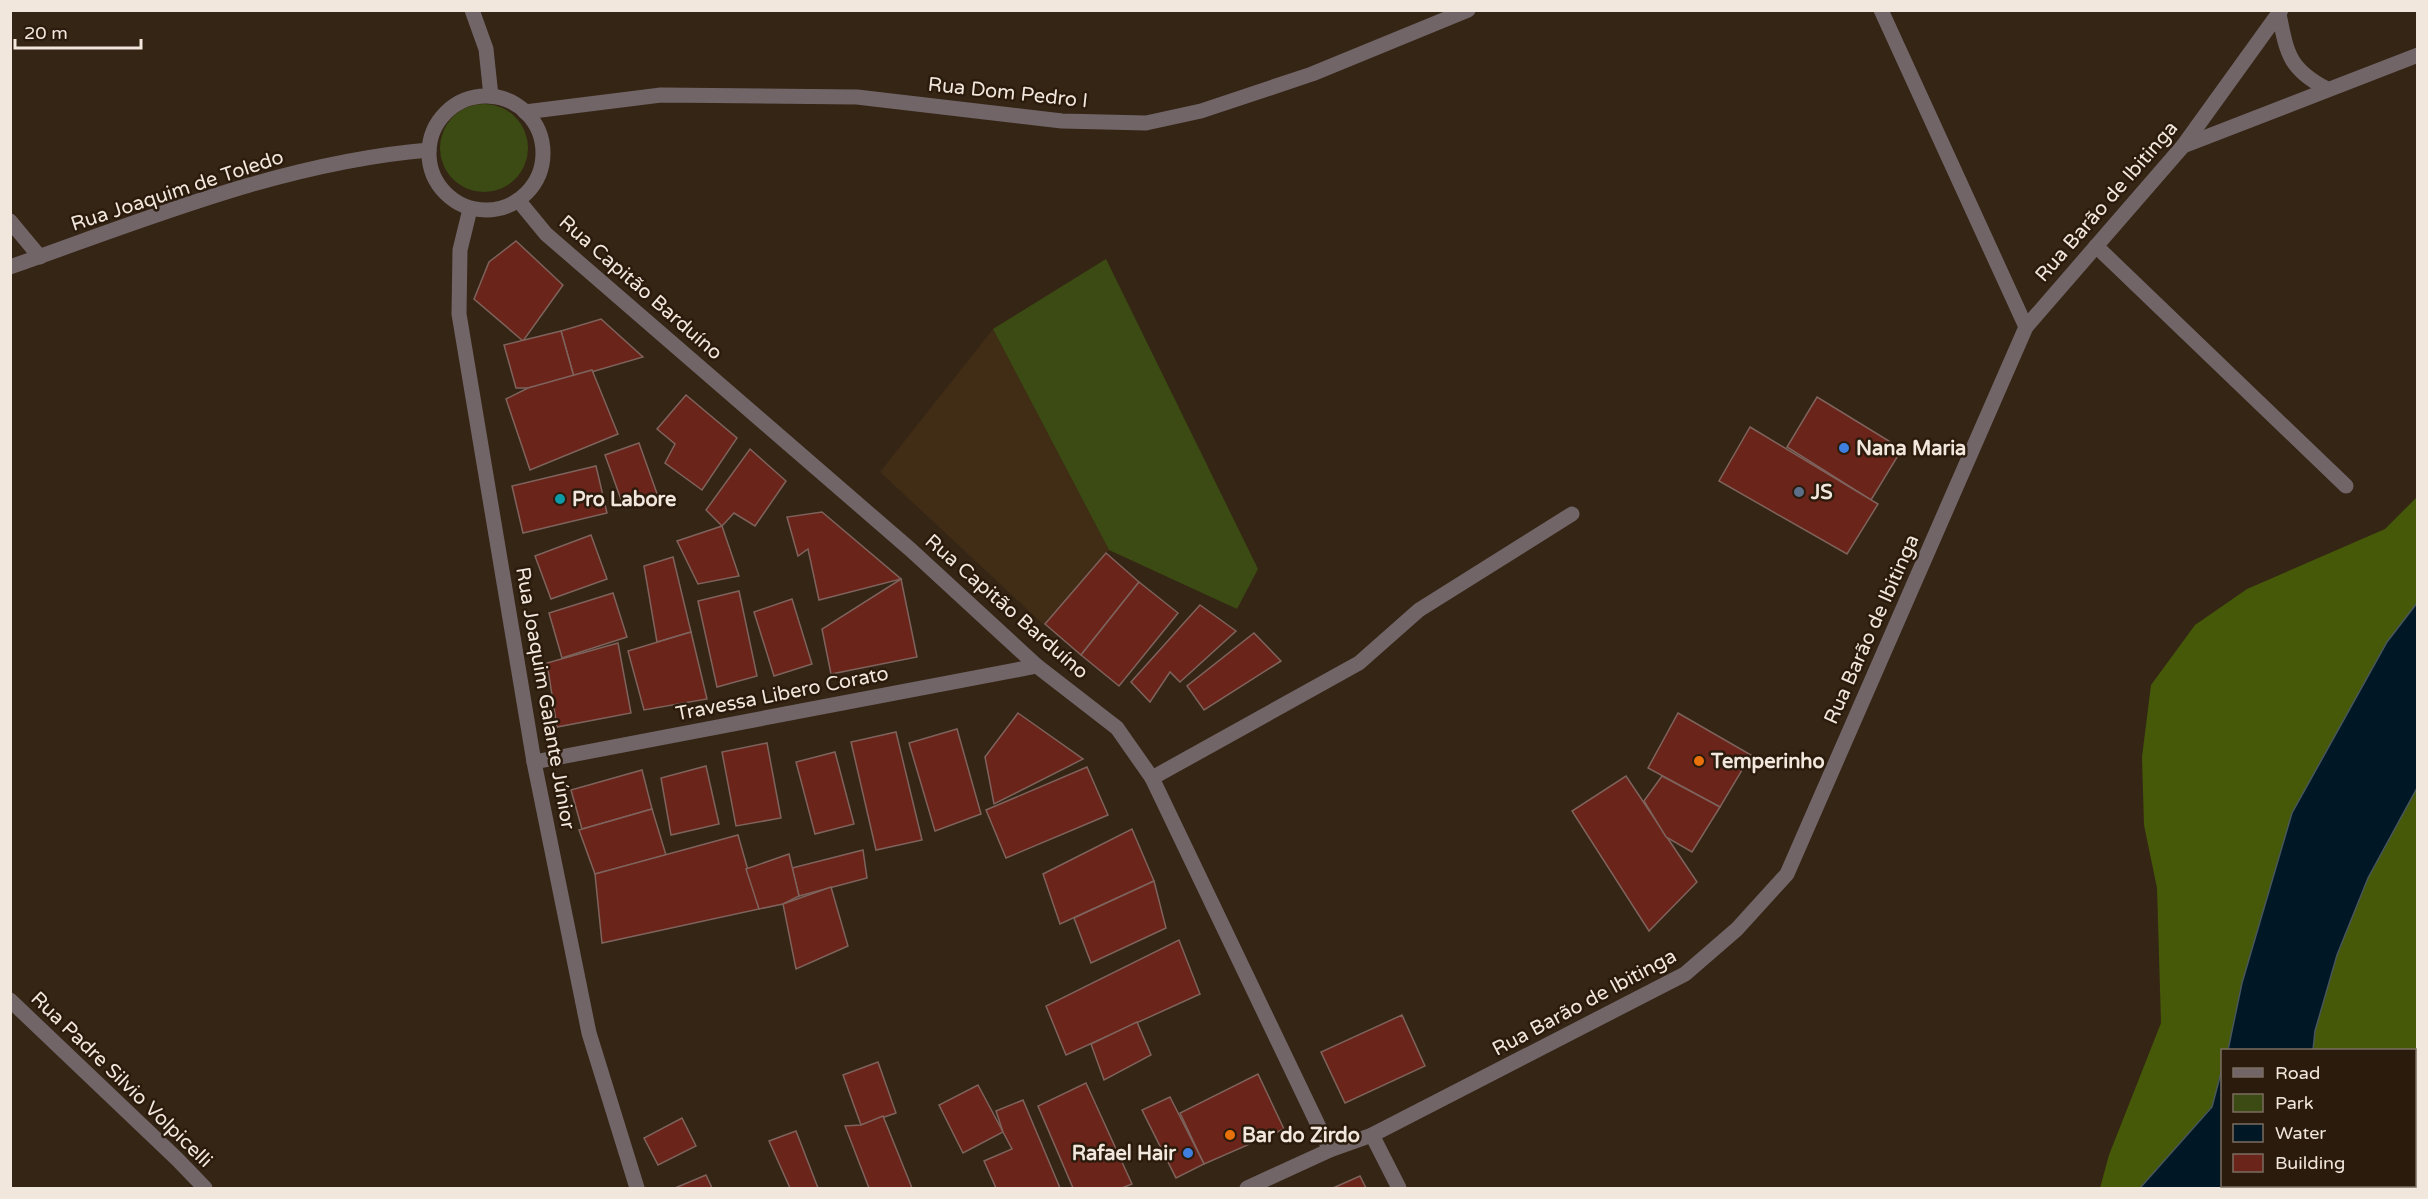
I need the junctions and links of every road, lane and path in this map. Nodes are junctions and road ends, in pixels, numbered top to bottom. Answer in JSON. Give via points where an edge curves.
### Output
{"nodes":[{"id":1,"x":472,"y":10,"type":"edge"},
{"id":2,"x":1468,"y":10,"type":"edge"},
{"id":3,"x":1881,"y":10,"type":"edge"},
{"id":4,"x":2280,"y":12,"type":"edge"},
{"id":5,"x":2418,"y":55,"type":"edge"},
{"id":6,"x":2327,"y":89,"type":"junction"},
{"id":7,"x":491,"y":96,"type":"junction"},
{"id":8,"x":525,"y":112,"type":"junction"},
{"id":9,"x":2182,"y":147,"type":"junction"},
{"id":10,"x":429,"y":150,"type":"junction"},
{"id":11,"x":518,"y":200,"type":"junction"},
{"id":12,"x":470,"y":209,"type":"junction"},
{"id":13,"x":10,"y":221,"type":"edge"},
{"id":14,"x":2096,"y":246,"type":"junction"},
{"id":15,"x":40,"y":256,"type":"junction"},
{"id":16,"x":10,"y":267,"type":"edge"},
{"id":17,"x":2026,"y":327,"type":"junction"},
{"id":18,"x":2346,"y":486,"type":"dead end"},
{"id":19,"x":1572,"y":514,"type":"dead end"},
{"id":20,"x":1037,"y":666,"type":"junction"},
{"id":21,"x":534,"y":762,"type":"junction"},
{"id":22,"x":1152,"y":778,"type":"junction"},
{"id":23,"x":10,"y":1000,"type":"edge"},
{"id":24,"x":1372,"y":1135,"type":"junction"},
{"id":25,"x":1330,"y":1150,"type":"junction"},
{"id":26,"x":205,"y":1188,"type":"edge"},
{"id":27,"x":637,"y":1188,"type":"edge"},
{"id":28,"x":1247,"y":1188,"type":"edge"},
{"id":29,"x":1399,"y":1188,"type":"edge"}],
"edges":[{"from":1,"to":7,"type":"street","via":[[486,50]]},
{"from":2,"to":8,"type":"street","name":"Rua Dom Pedro I","via":[[1312,74],[1201,111],[1146,123],[1062,121],[857,97],[661,95]]},
{"from":3,"to":17,"type":"street"},
{"from":4,"to":6,"type":"street","via":[[2293,64],[2307,79]]},
{"from":4,"to":9,"type":"street","name":"Rua Barão de Ibitinga"},
{"from":5,"to":6,"type":"street"},
{"from":6,"to":9,"type":"street"},
{"from":7,"to":8,"type":"street","via":[[510,101]]},
{"from":7,"to":10,"type":"street","via":[[473,97],[441,117]]},
{"from":8,"to":11,"type":"street","via":[[537,127],[542,164],[536,181]]},
{"from":9,"to":14,"type":"street","name":"Rua Barão de Ibitinga"},
{"from":10,"to":12,"type":"street","via":[[431,171],[440,188],[453,201]]},
{"from":10,"to":15,"type":"street","name":"Rua Joaquim de Toledo","via":[[383,154],[251,183]]},
{"from":11,"to":12,"type":"street","via":[[508,207]]},
{"from":11,"to":20,"type":"street","name":"Rua Capitão Barduíno","via":[[546,234],[911,550]]},
{"from":12,"to":21,"type":"street","name":"Rua Joaquim Galante Júnior","via":[[460,250],[459,314]]},
{"from":13,"to":15,"type":"street"},
{"from":14,"to":17,"type":"street","name":"Rua Barão de Ibitinga"},
{"from":14,"to":18,"type":"street"},
{"from":15,"to":16,"type":"street","name":"Rua Joaquim de Toledo"},
{"from":17,"to":24,"type":"street","name":"Rua Barão de Ibitinga","via":[[1787,874],[1737,929],[1685,974]]},
{"from":19,"to":22,"type":"street","via":[[1419,610],[1359,663]]},
{"from":20,"to":21,"type":"street","name":"Travessa Libero Corato"},
{"from":20,"to":22,"type":"street","name":"Rua Capitão Barduíno","via":[[1118,728]]},
{"from":21,"to":27,"type":"street","name":"Rua Joaquim Galante Júnior","via":[[589,1033]]},
{"from":22,"to":25,"type":"street","name":"Rua Capitão Barduíno"},
{"from":23,"to":26,"type":"street","name":"Rua Padre Silvio Volpicelli"},
{"from":24,"to":25,"type":"street","name":"Rua Barão de Ibitinga"},
{"from":24,"to":29,"type":"street"},
{"from":25,"to":28,"type":"street","name":"Rua Barão de Ibitinga"}]}
